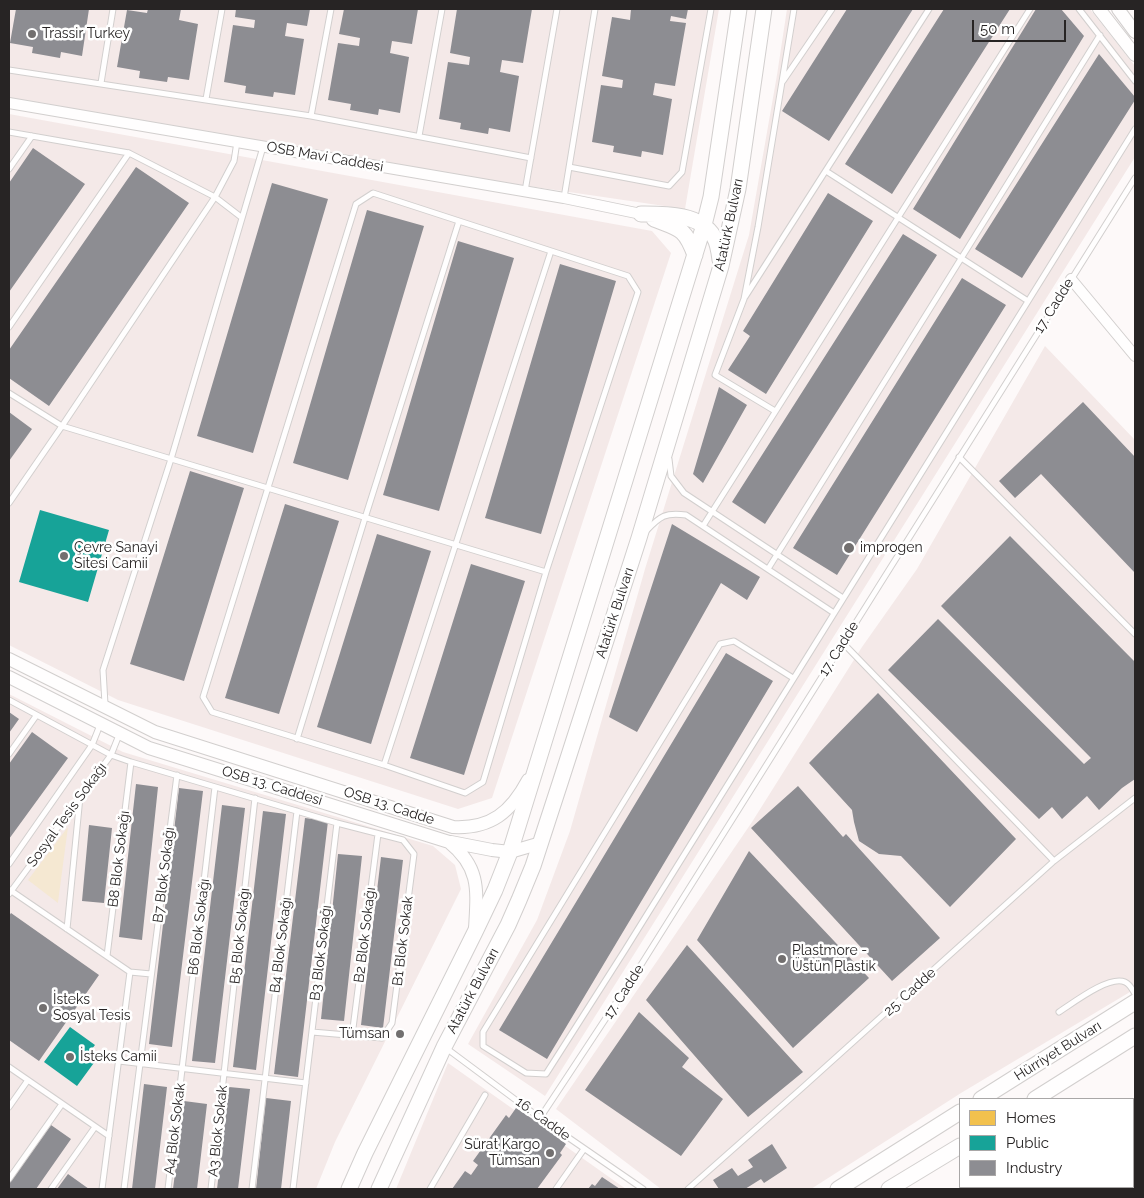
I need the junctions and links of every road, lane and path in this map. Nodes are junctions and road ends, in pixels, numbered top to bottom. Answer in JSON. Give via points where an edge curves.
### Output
{"nodes":[{"id":1,"x":113,"y":9,"type":"edge"},
{"id":2,"x":222,"y":9,"type":"edge"},
{"id":3,"x":331,"y":9,"type":"edge"},
{"id":4,"x":442,"y":9,"type":"edge"},
{"id":5,"x":557,"y":9,"type":"edge"},
{"id":6,"x":596,"y":9,"type":"edge"},
{"id":7,"x":711,"y":9,"type":"edge"},
{"id":8,"x":739,"y":9,"type":"edge"},
{"id":9,"x":764,"y":9,"type":"edge"},
{"id":10,"x":794,"y":9,"type":"edge"},
{"id":11,"x":832,"y":9,"type":"edge"},
{"id":12,"x":929,"y":9,"type":"edge"},
{"id":13,"x":1030,"y":9,"type":"edge"},
{"id":14,"x":1079,"y":9,"type":"edge"},
{"id":15,"x":1099,"y":9,"type":"edge"},
{"id":16,"x":1118,"y":9,"type":"edge"},
{"id":17,"x":1135,"y":32,"type":"edge"},
{"id":18,"x":1100,"y":36,"type":"junction"},
{"id":19,"x":1135,"y":55,"type":"edge"},
{"id":20,"x":9,"y":70,"type":"edge"},
{"id":21,"x":1135,"y":81,"type":"edge"},
{"id":22,"x":101,"y":83,"type":"junction"},
{"id":23,"x":782,"y":84,"type":"junction"},
{"id":24,"x":206,"y":99,"type":"junction"},
{"id":25,"x":9,"y":103,"type":"edge"},
{"id":26,"x":311,"y":116,"type":"junction"},
{"id":27,"x":1135,"y":129,"type":"edge"},
{"id":28,"x":9,"y":132,"type":"edge"},
{"id":29,"x":32,"y":136,"type":"junction"},
{"id":30,"x":419,"y":136,"type":"junction"},
{"id":31,"x":237,"y":142,"type":"junction"},
{"id":32,"x":263,"y":146,"type":"junction"},
{"id":33,"x":129,"y":154,"type":"junction"},
{"id":34,"x":531,"y":158,"type":"junction"},
{"id":35,"x":569,"y":167,"type":"junction"},
{"id":36,"x":9,"y":169,"type":"edge"},
{"id":37,"x":826,"y":171,"type":"junction"},
{"id":38,"x":1135,"y":178,"type":"edge"},
{"id":39,"x":526,"y":191,"type":"junction"},
{"id":40,"x":215,"y":197,"type":"junction"},
{"id":41,"x":564,"y":198,"type":"junction"},
{"id":42,"x":641,"y":214,"type":"junction"},
{"id":43,"x":241,"y":217,"type":"junction"},
{"id":44,"x":898,"y":218,"type":"junction"},
{"id":45,"x":459,"y":221,"type":"junction"},
{"id":46,"x":704,"y":225,"type":"junction"},
{"id":47,"x":551,"y":251,"type":"junction"},
{"id":48,"x":695,"y":255,"type":"junction"},
{"id":49,"x":961,"y":258,"type":"junction"},
{"id":50,"x":721,"y":266,"type":"junction"},
{"id":51,"x":1071,"y":279,"type":"junction"},
{"id":52,"x":744,"y":299,"type":"junction"},
{"id":53,"x":1028,"y":301,"type":"junction"},
{"id":54,"x":9,"y":327,"type":"edge"},
{"id":55,"x":1135,"y":356,"type":"edge"},
{"id":56,"x":9,"y":392,"type":"edge"},
{"id":57,"x":775,"y":411,"type":"junction"},
{"id":58,"x":62,"y":426,"type":"junction"},
{"id":59,"x":667,"y":447,"type":"junction"},
{"id":60,"x":959,"y":458,"type":"junction"},
{"id":61,"x":171,"y":459,"type":"junction"},
{"id":62,"x":267,"y":487,"type":"junction"},
{"id":63,"x":9,"y":503,"type":"edge"},
{"id":64,"x":712,"y":512,"type":"junction"},
{"id":65,"x":365,"y":518,"type":"junction"},
{"id":66,"x":703,"y":526,"type":"junction"},
{"id":67,"x":639,"y":538,"type":"junction"},
{"id":68,"x":455,"y":545,"type":"junction"},
{"id":69,"x":777,"y":555,"type":"junction"},
{"id":70,"x":768,"y":569,"type":"junction"},
{"id":71,"x":546,"y":572,"type":"junction"},
{"id":72,"x":843,"y":598,"type":"junction"},
{"id":73,"x":834,"y":613,"type":"junction"},
{"id":74,"x":1135,"y":634,"type":"edge"},
{"id":75,"x":843,"y":643,"type":"junction"},
{"id":76,"x":9,"y":659,"type":"edge"},
{"id":77,"x":9,"y":677,"type":"edge"},
{"id":78,"x":793,"y":678,"type":"junction"},
{"id":79,"x":9,"y":700,"type":"edge"},
{"id":80,"x":105,"y":708,"type":"junction"},
{"id":81,"x":36,"y":716,"type":"junction"},
{"id":82,"x":124,"y":718,"type":"junction"},
{"id":83,"x":100,"y":724,"type":"junction"},
{"id":84,"x":120,"y":734,"type":"junction"},
{"id":85,"x":297,"y":739,"type":"junction"},
{"id":86,"x":92,"y":745,"type":"junction"},
{"id":87,"x":9,"y":754,"type":"edge"},
{"id":88,"x":111,"y":755,"type":"junction"},
{"id":89,"x":132,"y":762,"type":"junction"},
{"id":90,"x":536,"y":764,"type":"junction"},
{"id":91,"x":384,"y":765,"type":"junction"},
{"id":92,"x":177,"y":775,"type":"junction"},
{"id":93,"x":215,"y":787,"type":"junction"},
{"id":94,"x":80,"y":796,"type":"junction"},
{"id":95,"x":255,"y":798,"type":"junction"},
{"id":96,"x":1135,"y":798,"type":"edge"},
{"id":97,"x":296,"y":811,"type":"junction"},
{"id":98,"x":337,"y":823,"type":"junction"},
{"id":99,"x":378,"y":834,"type":"junction"},
{"id":100,"x":449,"y":842,"type":"junction"},
{"id":101,"x":540,"y":843,"type":"junction"},
{"id":102,"x":510,"y":852,"type":"junction"},
{"id":103,"x":1054,"y":861,"type":"junction"},
{"id":104,"x":9,"y":864,"type":"edge"},
{"id":105,"x":10,"y":891,"type":"edge"},
{"id":106,"x":67,"y":929,"type":"junction"},
{"id":107,"x":475,"y":932,"type":"junction"},
{"id":108,"x":107,"y":956,"type":"junction"},
{"id":109,"x":130,"y":972,"type":"junction"},
{"id":110,"x":151,"y":974,"type":"junction"},
{"id":111,"x":1135,"y":994,"type":"edge"},
{"id":112,"x":1135,"y":1002,"type":"edge"},
{"id":113,"x":1059,"y":1012,"type":"dead end"},
{"id":114,"x":312,"y":1032,"type":"junction"},
{"id":115,"x":352,"y":1036,"type":"junction"},
{"id":116,"x":1135,"y":1036,"type":"edge"},
{"id":117,"x":444,"y":1047,"type":"junction"},
{"id":118,"x":118,"y":1061,"type":"junction"},
{"id":119,"x":140,"y":1063,"type":"junction"},
{"id":120,"x":9,"y":1067,"type":"edge"},
{"id":121,"x":182,"y":1068,"type":"junction"},
{"id":122,"x":224,"y":1073,"type":"junction"},
{"id":123,"x":265,"y":1078,"type":"junction"},
{"id":124,"x":28,"y":1080,"type":"junction"},
{"id":125,"x":306,"y":1083,"type":"junction"},
{"id":126,"x":485,"y":1095,"type":"dead end"},
{"id":127,"x":983,"y":1098,"type":"edge"},
{"id":128,"x":1037,"y":1098,"type":"edge"},
{"id":129,"x":62,"y":1104,"type":"junction"},
{"id":130,"x":9,"y":1108,"type":"edge"},
{"id":131,"x":959,"y":1113,"type":"edge"},
{"id":132,"x":540,"y":1118,"type":"junction"},
{"id":133,"x":95,"y":1127,"type":"junction"},
{"id":134,"x":109,"y":1136,"type":"junction"},
{"id":135,"x":959,"y":1147,"type":"edge"},
{"id":136,"x":584,"y":1149,"type":"junction"},
{"id":137,"x":9,"y":1178,"type":"edge"},
{"id":138,"x":50,"y":1189,"type":"edge"},
{"id":139,"x":102,"y":1189,"type":"edge"},
{"id":140,"x":124,"y":1189,"type":"edge"},
{"id":141,"x":168,"y":1189,"type":"edge"},
{"id":142,"x":212,"y":1189,"type":"edge"},
{"id":143,"x":252,"y":1189,"type":"edge"},
{"id":144,"x":293,"y":1189,"type":"edge"},
{"id":145,"x":349,"y":1189,"type":"edge"},
{"id":146,"x":379,"y":1189,"type":"edge"},
{"id":147,"x":430,"y":1189,"type":"edge"},
{"id":148,"x":556,"y":1189,"type":"edge"},
{"id":149,"x":643,"y":1189,"type":"edge"},
{"id":150,"x":688,"y":1189,"type":"edge"},
{"id":151,"x":838,"y":1189,"type":"edge"},
{"id":152,"x":890,"y":1189,"type":"edge"},
{"id":153,"x":894,"y":1189,"type":"edge"}],
"edges":[{"from":1,"to":22,"type":"lane"},
{"from":2,"to":24,"type":"lane"},
{"from":3,"to":26,"type":"lane"},
{"from":4,"to":30,"type":"lane"},
{"from":5,"to":34,"type":"lane"},
{"from":6,"to":35,"type":"lane"},
{"from":7,"to":35,"type":"lane","via":[[682,172],[669,186]]},
{"from":8,"to":46,"type":"main road","name":"Atatürk Bulvarı"},
{"from":9,"to":50,"type":"main road","name":"Atatürk Bulvarı","via":[[738,189]]},
{"from":10,"to":23,"type":"lane"},
{"from":11,"to":23,"type":"lane"},
{"from":12,"to":37,"type":"lane"},
{"from":13,"to":44,"type":"lane"},
{"from":14,"to":18,"type":"lane"},
{"from":15,"to":19,"type":"street"},
{"from":16,"to":17,"type":"street"},
{"from":18,"to":21,"type":"lane"},
{"from":18,"to":49,"type":"lane"},
{"from":20,"to":22,"type":"lane"},
{"from":22,"to":24,"type":"lane"},
{"from":23,"to":52,"type":"lane"},
{"from":24,"to":26,"type":"lane"},
{"from":25,"to":31,"type":"street","name":"OSB Mavi Caddesi"},
{"from":26,"to":30,"type":"lane"},
{"from":27,"to":53,"type":"lane"},
{"from":28,"to":29,"type":"lane"},
{"from":29,"to":33,"type":"lane"},
{"from":29,"to":36,"type":"lane"},
{"from":30,"to":34,"type":"lane"},
{"from":31,"to":32,"type":"street","name":"OSB Mavi Caddesi"},
{"from":31,"to":40,"type":"lane","via":[[234,161]]},
{"from":32,"to":39,"type":"street","name":"OSB Mavi Caddesi"},
{"from":32,"to":43,"type":"lane"},
{"from":33,"to":40,"type":"lane"},
{"from":33,"to":54,"type":"lane"},
{"from":34,"to":39,"type":"lane"},
{"from":35,"to":41,"type":"lane"},
{"from":37,"to":44,"type":"lane"},
{"from":37,"to":52,"type":"lane"},
{"from":38,"to":51,"type":"lane","name":"17. Cadde"},
{"from":39,"to":41,"type":"street","name":"OSB Mavi Caddesi"},
{"from":40,"to":43,"type":"lane"},
{"from":40,"to":58,"type":"lane"},
{"from":41,"to":42,"type":"street","name":"OSB Mavi Caddesi"},
{"from":42,"to":46,"type":"main road","via":[[664,214]]},
{"from":42,"to":48,"type":"main road","via":[[683,231]]},
{"from":43,"to":61,"type":"lane"},
{"from":44,"to":49,"type":"lane"},
{"from":44,"to":57,"type":"lane"},
{"from":45,"to":47,"type":"lane"},
{"from":45,"to":62,"type":"lane","via":[[373,193],[356,204]]},
{"from":45,"to":65,"type":"lane"},
{"from":46,"to":48,"type":"main road","name":"Atatürk Bulvarı"},
{"from":46,"to":50,"type":"main road","via":[[715,238]]},
{"from":47,"to":68,"type":"lane"},
{"from":47,"to":71,"type":"lane","via":[[628,276],[638,292]]},
{"from":48,"to":90,"type":"main road","name":"Atatürk Bulvarı"},
{"from":49,"to":53,"type":"lane"},
{"from":49,"to":69,"type":"lane"},
{"from":50,"to":59,"type":"main road","name":"Atatürk Bulvarı"},
{"from":51,"to":55,"type":"street"},
{"from":51,"to":60,"type":"lane","name":"17. Cadde"},
{"from":52,"to":57,"type":"lane","via":[[715,375]]},
{"from":53,"to":72,"type":"lane"},
{"from":56,"to":58,"type":"lane"},
{"from":57,"to":64,"type":"lane"},
{"from":58,"to":61,"type":"lane"},
{"from":58,"to":63,"type":"lane"},
{"from":59,"to":64,"type":"lane","via":[[671,476],[684,493]]},
{"from":59,"to":67,"type":"main road","name":"Atatürk Bulvarı"},
{"from":60,"to":74,"type":"lane"},
{"from":60,"to":75,"type":"lane","name":"17. Cadde"},
{"from":61,"to":62,"type":"lane"},
{"from":61,"to":80,"type":"lane","via":[[103,670]]},
{"from":62,"to":65,"type":"lane"},
{"from":62,"to":85,"type":"lane","via":[[203,697],[212,712]]},
{"from":64,"to":66,"type":"lane"},
{"from":64,"to":69,"type":"lane"},
{"from":65,"to":68,"type":"lane"},
{"from":65,"to":85,"type":"lane"},
{"from":66,"to":67,"type":"lane","via":[[686,515],[671,513],[657,520]]},
{"from":66,"to":70,"type":"lane"},
{"from":67,"to":101,"type":"main road","name":"Atatürk Bulvarı"},
{"from":68,"to":71,"type":"lane"},
{"from":68,"to":91,"type":"lane"},
{"from":69,"to":70,"type":"lane"},
{"from":69,"to":72,"type":"lane"},
{"from":70,"to":73,"type":"lane"},
{"from":71,"to":91,"type":"lane","via":[[483,782],[465,793]]},
{"from":72,"to":73,"type":"lane"},
{"from":73,"to":78,"type":"lane"},
{"from":75,"to":103,"type":"lane"},
{"from":75,"to":132,"type":"lane","name":"17. Cadde","via":[[639,968]]},
{"from":76,"to":80,"type":"street"},
{"from":77,"to":83,"type":"street","name":"OSB 13. Caddesi"},
{"from":78,"to":78,"type":"lane","via":[[734,641],[720,644],[483,1032],[483,1046],[526,1073],[546,1074]]},
{"from":79,"to":81,"type":"lane"},
{"from":80,"to":82,"type":"street","name":"OSB 13. Cadde"},
{"from":80,"to":83,"type":"street"},
{"from":81,"to":86,"type":"lane"},
{"from":81,"to":87,"type":"lane"},
{"from":82,"to":84,"type":"street"},
{"from":82,"to":90,"type":"street","name":"OSB 13. Cadde","via":[[155,732],[453,827],[481,825],[501,815],[521,793]]},
{"from":83,"to":84,"type":"street","name":"OSB 13. Caddesi"},
{"from":83,"to":86,"type":"lane","name":"Sosyal Tesis Sokağı"},
{"from":84,"to":88,"type":"lane","name":"Sosyal Tesis Sokağı"},
{"from":84,"to":100,"type":"street","name":"OSB 13. Caddesi","via":[[149,748]]},
{"from":85,"to":91,"type":"lane"},
{"from":86,"to":88,"type":"lane"},
{"from":86,"to":104,"type":"lane","name":"Sosyal Tesis Sokağı"},
{"from":88,"to":89,"type":"lane"},
{"from":88,"to":94,"type":"lane","name":"Sosyal Tesis Sokağı"},
{"from":89,"to":92,"type":"lane"},
{"from":89,"to":108,"type":"lane","name":"B8 Blok Sokağı"},
{"from":90,"to":102,"type":"main road","name":"Atatürk Bulvarı"},
{"from":92,"to":93,"type":"lane"},
{"from":92,"to":110,"type":"lane","name":"B7 Blok Sokağı"},
{"from":93,"to":95,"type":"lane"},
{"from":93,"to":121,"type":"lane","name":"B6 Blok Sokağı"},
{"from":94,"to":105,"type":"lane","name":"Sosyal Tesis Sokağı"},
{"from":94,"to":106,"type":"lane"},
{"from":95,"to":97,"type":"lane"},
{"from":95,"to":122,"type":"lane","name":"B5 Blok Sokağı"},
{"from":96,"to":103,"type":"lane","name":"25. Cadde"},
{"from":97,"to":98,"type":"lane"},
{"from":97,"to":123,"type":"lane","name":"B4 Blok Sokağı"},
{"from":98,"to":99,"type":"lane"},
{"from":98,"to":114,"type":"lane","name":"B3 Blok Sokağı"},
{"from":99,"to":115,"type":"lane","name":"B2 Blok Sokağı"},
{"from":99,"to":115,"type":"lane","name":"B1 Blok Sokak","via":[[403,840],[414,854],[413,864],[392,1023],[382,1038]]},
{"from":100,"to":102,"type":"street"},
{"from":100,"to":107,"type":"street","name":"OSB 13. Caddesi","via":[[469,863],[475,878]]},
{"from":101,"to":102,"type":"street"},
{"from":101,"to":117,"type":"main road","name":"Atatürk Bulvarı","via":[[508,925]]},
{"from":102,"to":107,"type":"main road","name":"Atatürk Bulvarı"},
{"from":103,"to":150,"type":"lane","name":"25. Cadde"},
{"from":105,"to":106,"type":"lane"},
{"from":106,"to":108,"type":"lane"},
{"from":107,"to":145,"type":"main road","name":"Atatürk Bulvarı"},
{"from":108,"to":109,"type":"lane"},
{"from":109,"to":110,"type":"lane"},
{"from":109,"to":118,"type":"lane"},
{"from":110,"to":119,"type":"lane","name":"B7 Blok Sokağı"},
{"from":111,"to":113,"type":"lane","via":[[1128,984],[1117,980],[1106,983]]},
{"from":112,"to":127,"type":"main road","name":"Hürriyet Bulvarı"},
{"from":114,"to":115,"type":"lane"},
{"from":114,"to":125,"type":"lane","name":"B3 Blok Sokağı"},
{"from":116,"to":128,"type":"main road","name":"Hürriyet Bulvarı"},
{"from":117,"to":132,"type":"lane","name":"16. Cadde"},
{"from":117,"to":146,"type":"main road","name":"Atatürk Bulvarı"},
{"from":118,"to":119,"type":"lane"},
{"from":118,"to":134,"type":"lane"},
{"from":119,"to":121,"type":"lane"},
{"from":119,"to":140,"type":"lane","name":"B7 Blok Sokağı"},
{"from":120,"to":124,"type":"lane"},
{"from":121,"to":122,"type":"lane"},
{"from":121,"to":141,"type":"lane","name":"A4 Blok Sokak"},
{"from":122,"to":123,"type":"lane"},
{"from":122,"to":142,"type":"lane","name":"A3 Blok Sokak"},
{"from":123,"to":125,"type":"lane"},
{"from":123,"to":143,"type":"lane","name":"B4 Blok Sokağı"},
{"from":124,"to":129,"type":"lane"},
{"from":124,"to":130,"type":"lane"},
{"from":125,"to":144,"type":"lane","name":"B3 Blok Sokağı"},
{"from":126,"to":147,"type":"lane"},
{"from":129,"to":133,"type":"lane"},
{"from":129,"to":137,"type":"lane"},
{"from":131,"to":151,"type":"main road"},
{"from":132,"to":136,"type":"lane","name":"16. Cadde"},
{"from":133,"to":134,"type":"lane"},
{"from":133,"to":138,"type":"lane"},
{"from":134,"to":139,"type":"lane"},
{"from":135,"to":152,"type":"main road"},
{"from":136,"to":148,"type":"lane"},
{"from":136,"to":149,"type":"lane","name":"16. Cadde"},
{"from":152,"to":153,"type":"lane"}]}
